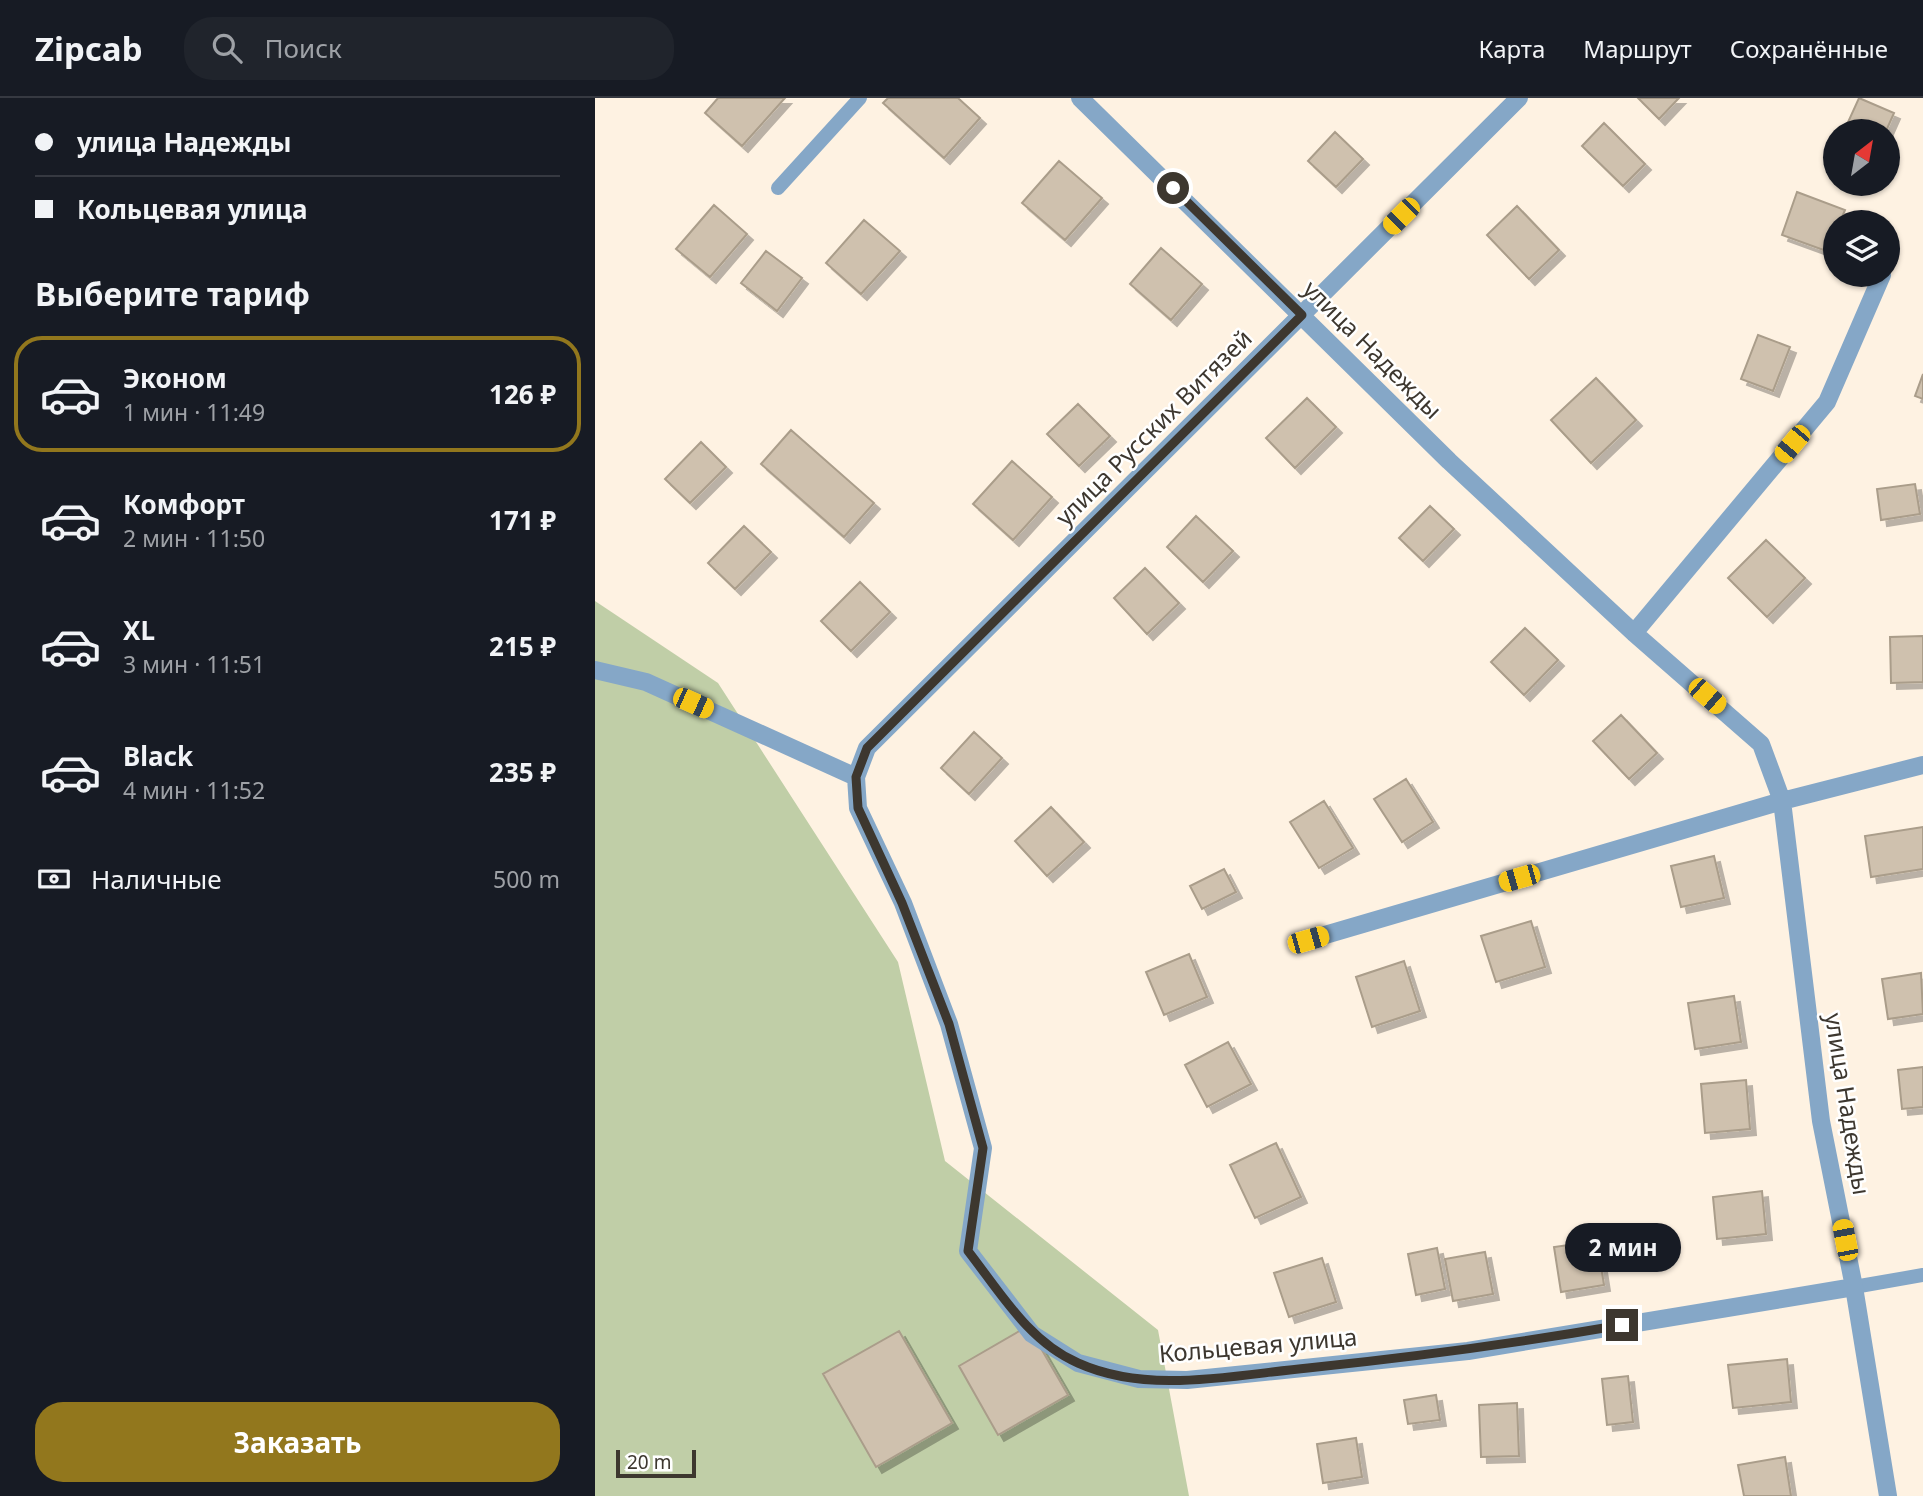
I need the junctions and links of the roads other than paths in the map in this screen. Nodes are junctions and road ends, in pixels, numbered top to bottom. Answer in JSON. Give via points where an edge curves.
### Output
{"nodes":[{"id":1,"x":860,"y":98,"type":"edge"},
{"id":2,"x":1080,"y":98,"type":"edge"},
{"id":3,"x":1520,"y":98,"type":"edge"},
{"id":4,"x":778,"y":188,"type":"dead end"},
{"id":5,"x":1877,"y":287,"type":"edge"},
{"id":6,"x":1302,"y":315,"type":"junction"},
{"id":7,"x":1634,"y":633,"type":"junction"},
{"id":8,"x":595,"y":670,"type":"edge"},
{"id":9,"x":1923,"y":765,"type":"edge"},
{"id":10,"x":856,"y":777,"type":"junction"},
{"id":11,"x":1783,"y":801,"type":"junction"},
{"id":12,"x":858,"y":808,"type":"joint"},
{"id":13,"x":1308,"y":940,"type":"dead end"},
{"id":14,"x":1923,"y":1275,"type":"edge"},
{"id":15,"x":1854,"y":1287,"type":"junction"},
{"id":16,"x":1888,"y":1496,"type":"edge"}],
"edges":[{"from":1,"to":4,"type":"lane"},
{"from":2,"to":6,"type":"street","name":"улица Надежды"},
{"from":3,"to":6,"type":"street","name":"улица Русских Витязей"},
{"from":5,"to":7,"type":"street","via":[[1827,402]]},
{"from":6,"to":7,"type":"street","name":"улица Надежды","via":[[1449,461]]},
{"from":6,"to":10,"type":"street","name":"улица Русских Витязей","via":[[867,748]]},
{"from":7,"to":11,"type":"street","name":"улица Надежды","via":[[1762,744]]},
{"from":8,"to":10,"type":"street","via":[[646,682]]},
{"from":9,"to":11,"type":"street"},
{"from":10,"to":12,"type":"street","name":"улица Русских Витязей"},
{"from":11,"to":13,"type":"street"},
{"from":11,"to":15,"type":"street","name":"улица Надежды","via":[[1821,1121]]},
{"from":12,"to":15,"type":"street","name":"Кольцевая улица","via":[[902,903],[949,1024],[983,1148],[968,1251],[1032,1334],[1078,1363],[1139,1379],[1201,1379],[1468,1351]]},
{"from":14,"to":15,"type":"lane"},
{"from":15,"to":16,"type":"street","name":"улица Надежды"}]}
